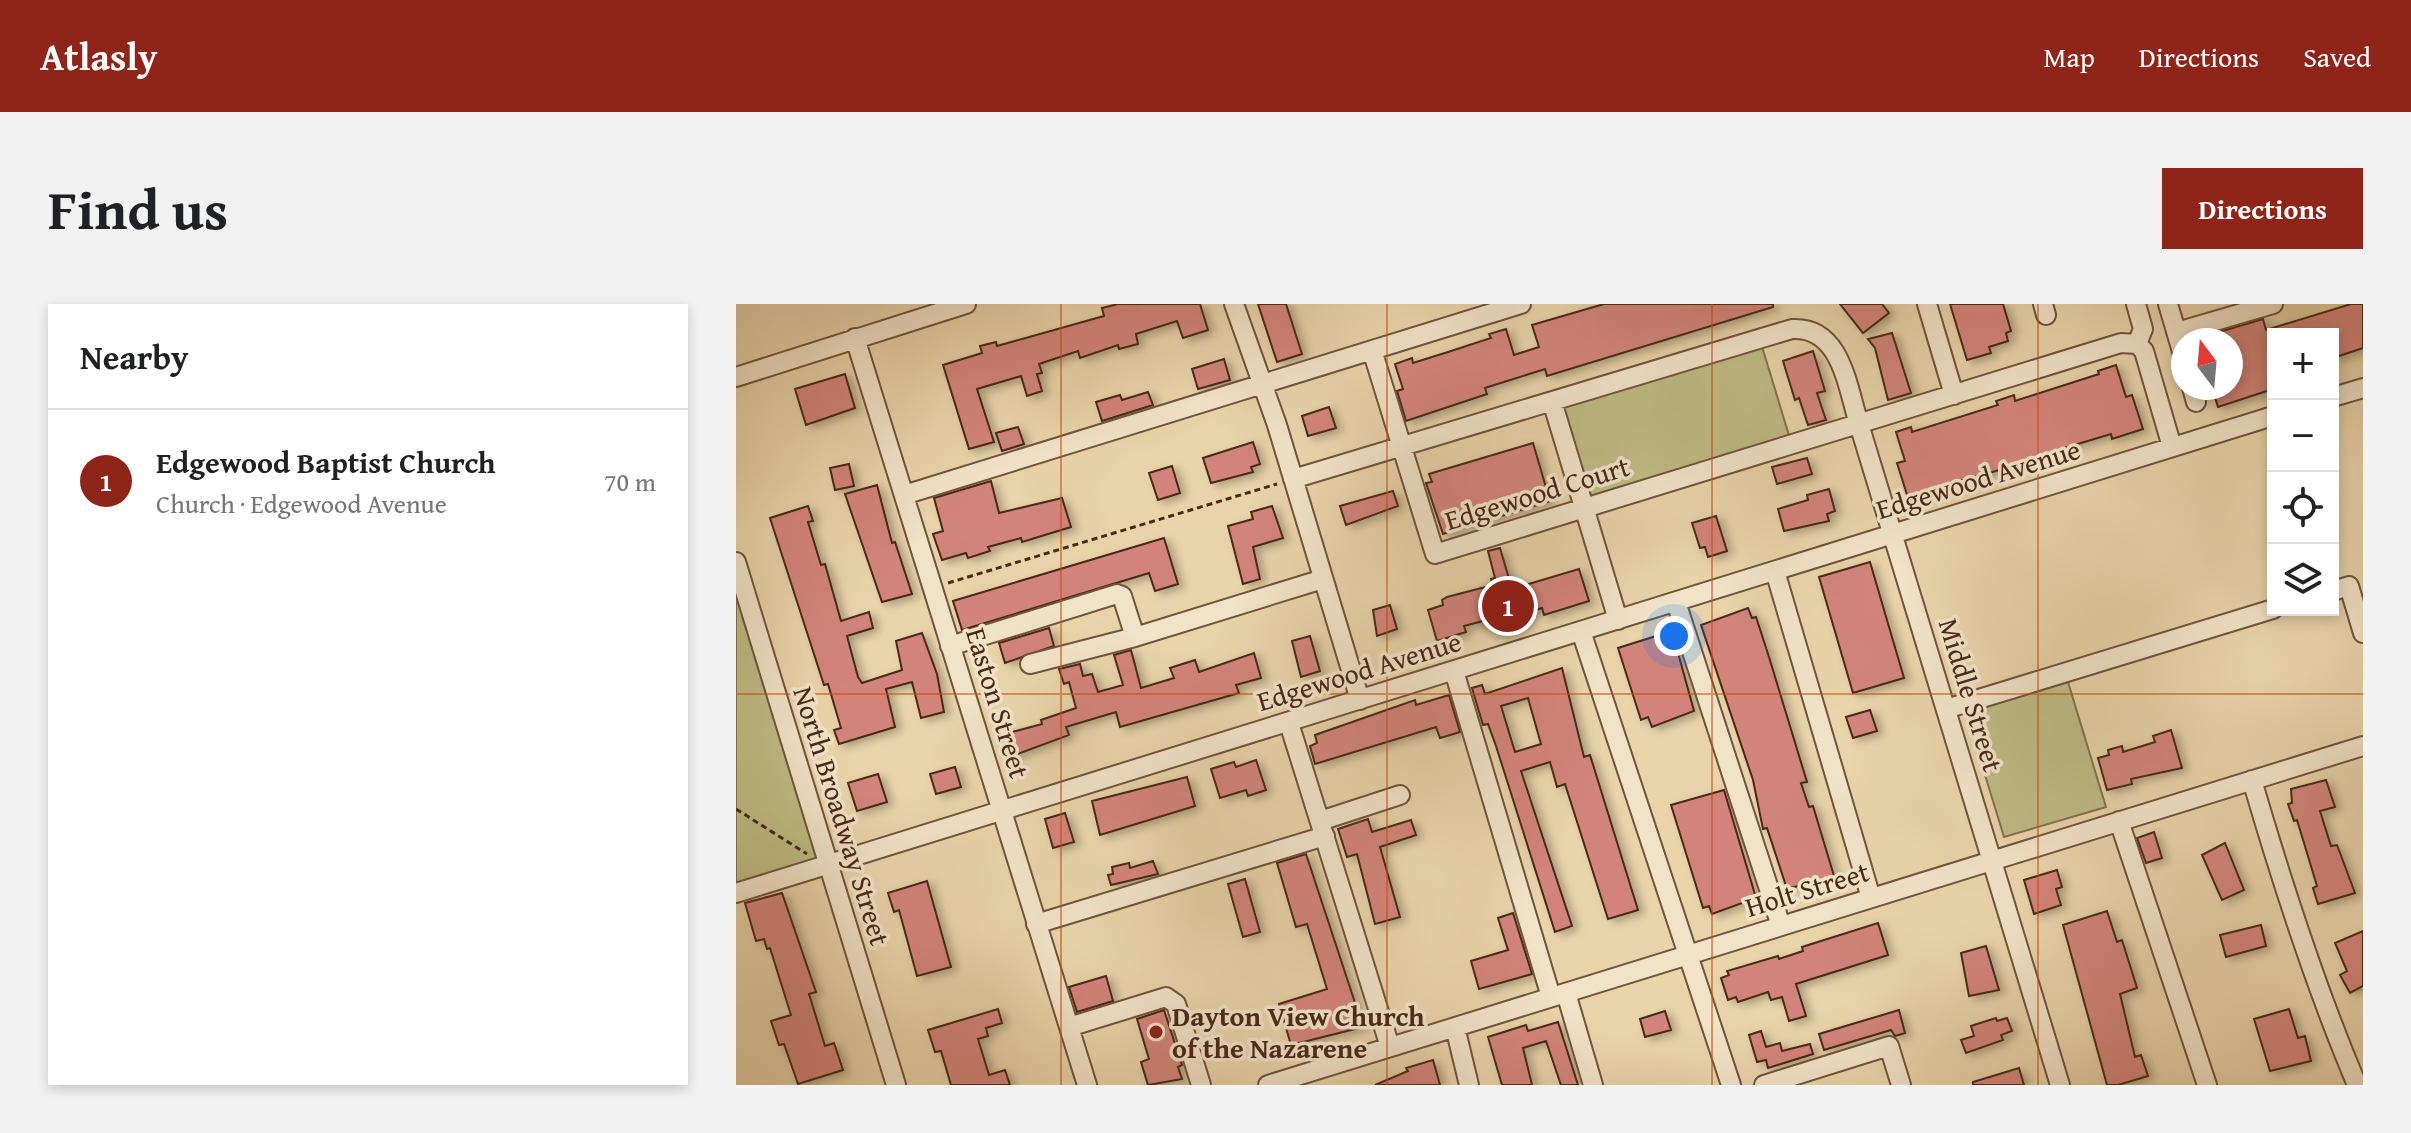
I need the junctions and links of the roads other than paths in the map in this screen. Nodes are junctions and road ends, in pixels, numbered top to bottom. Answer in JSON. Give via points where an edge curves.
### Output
{"nodes":[{"id":1,"x":966,"y":304,"type":"edge"},
{"id":2,"x":1234,"y":304,"type":"edge"},
{"id":3,"x":1521,"y":304,"type":"edge"},
{"id":4,"x":1927,"y":304,"type":"edge"},
{"id":5,"x":2136,"y":304,"type":"edge"},
{"id":6,"x":2168,"y":304,"type":"edge"},
{"id":7,"x":2273,"y":304,"type":"edge"},
{"id":8,"x":2176,"y":328,"type":"edge"},
{"id":9,"x":2191,"y":328,"type":"edge"},
{"id":10,"x":855,"y":338,"type":"junction"},
{"id":11,"x":2137,"y":344,"type":"junction"},
{"id":12,"x":1372,"y":350,"type":"junction"},
{"id":13,"x":736,"y":377,"type":"edge"},
{"id":14,"x":1261,"y":384,"type":"junction"},
{"id":15,"x":2363,"y":388,"type":"edge"},
{"id":16,"x":1954,"y":395,"type":"junction"},
{"id":17,"x":2339,"y":395,"type":"edge"},
{"id":18,"x":1552,"y":401,"type":"junction"},
{"id":19,"x":2267,"y":418,"type":"edge"},
{"id":20,"x":1859,"y":424,"type":"junction"},
{"id":21,"x":2172,"y":447,"type":"junction"},
{"id":22,"x":1402,"y":449,"type":"junction"},
{"id":23,"x":1293,"y":479,"type":"junction"},
{"id":24,"x":904,"y":495,"type":"junction"},
{"id":25,"x":1586,"y":507,"type":"junction"},
{"id":26,"x":1891,"y":535,"type":"junction"},
{"id":27,"x":736,"y":562,"type":"edge"},
{"id":28,"x":1775,"y":571,"type":"junction"},
{"id":29,"x":1323,"y":579,"type":"junction"},
{"id":30,"x":2348,"y":587,"type":"edge"},
{"id":31,"x":1676,"y":602,"type":"junction"},
{"id":32,"x":2267,"y":611,"type":"edge"},
{"id":33,"x":1618,"y":620,"type":"junction"},
{"id":34,"x":1581,"y":631,"type":"junction"},
{"id":35,"x":2363,"y":633,"type":"edge"},
{"id":36,"x":1135,"y":637,"type":"junction"},
{"id":37,"x":950,"y":646,"type":"junction"},
{"id":38,"x":1030,"y":664,"type":"dead end"},
{"id":39,"x":1454,"y":671,"type":"junction"},
{"id":40,"x":1360,"y":700,"type":"junction"},
{"id":41,"x":1946,"y":709,"type":"junction"},
{"id":42,"x":1289,"y":723,"type":"junction"},
{"id":43,"x":2363,"y":746,"type":"edge"},
{"id":44,"x":2252,"y":780,"type":"junction"},
{"id":45,"x":1400,"y":795,"type":"dead end"},
{"id":46,"x":1002,"y":812,"type":"junction"},
{"id":47,"x":2119,"y":821,"type":"junction"},
{"id":48,"x":1322,"y":829,"type":"junction"},
{"id":49,"x":1991,"y":861,"type":"junction"},
{"id":50,"x":827,"y":866,"type":"junction"},
{"id":51,"x":736,"y":893,"type":"edge"},
{"id":52,"x":1871,"y":898,"type":"junction"},
{"id":53,"x":1036,"y":924,"type":"junction"},
{"id":54,"x":1781,"y":926,"type":"junction"},
{"id":55,"x":1688,"y":955,"type":"junction"},
{"id":56,"x":1558,"y":995,"type":"junction"},
{"id":57,"x":1069,"y":1027,"type":"junction"},
{"id":58,"x":1455,"y":1027,"type":"junction"},
{"id":59,"x":1390,"y":1047,"type":"junction"},
{"id":60,"x":896,"y":1085,"type":"edge"},
{"id":61,"x":1087,"y":1085,"type":"edge"},
{"id":62,"x":1201,"y":1085,"type":"edge"},
{"id":63,"x":1268,"y":1085,"type":"edge"},
{"id":64,"x":1469,"y":1085,"type":"edge"},
{"id":65,"x":1593,"y":1085,"type":"edge"},
{"id":66,"x":1731,"y":1085,"type":"edge"},
{"id":67,"x":1764,"y":1085,"type":"edge"},
{"id":68,"x":1901,"y":1085,"type":"edge"},
{"id":69,"x":2060,"y":1085,"type":"edge"},
{"id":70,"x":2207,"y":1085,"type":"edge"},
{"id":71,"x":2357,"y":1085,"type":"edge"}],
"edges":[{"from":1,"to":10,"type":"street"},
{"from":2,"to":14,"type":"street"},
{"from":3,"to":12,"type":"street"},
{"from":4,"to":16,"type":"street"},
{"from":5,"to":11,"type":"street","via":[[2143,329]]},
{"from":6,"to":8,"type":"street"},
{"from":7,"to":9,"type":"street"},
{"from":10,"to":13,"type":"street"},
{"from":10,"to":24,"type":"street","name":"Easton Street"},
{"from":11,"to":16,"type":"street","name":"Edgewood Court","via":[[2121,343]]},
{"from":11,"to":21,"type":"street","via":[[2144,351]]},
{"from":12,"to":14,"type":"street"},
{"from":12,"to":22,"type":"street","name":"Edgewood Court"},
{"from":14,"to":23,"type":"street"},
{"from":14,"to":24,"type":"street"},
{"from":15,"to":17,"type":"street"},
{"from":16,"to":20,"type":"street","name":"Edgewood Court"},
{"from":18,"to":20,"type":"street","name":"Middle Street","via":[[1792,329],[1814,329],[1836,353]]},
{"from":18,"to":22,"type":"street"},
{"from":18,"to":25,"type":"street"},
{"from":19,"to":21,"type":"street","name":"Edgewood Avenue"},
{"from":20,"to":25,"type":"street","name":"Edgewood Court"},
{"from":20,"to":26,"type":"street","name":"Middle Street"},
{"from":21,"to":26,"type":"street","name":"Edgewood Avenue"},
{"from":22,"to":23,"type":"street"},
{"from":22,"to":25,"type":"street","name":"Edgewood Court","via":[[1435,554]]},
{"from":23,"to":29,"type":"street"},
{"from":24,"to":37,"type":"street","name":"Easton Street"},
{"from":25,"to":33,"type":"street"},
{"from":26,"to":28,"type":"street","name":"Edgewood Avenue"},
{"from":26,"to":41,"type":"street","name":"Middle Street"},
{"from":27,"to":50,"type":"street","name":"North Broadway Street"},
{"from":28,"to":31,"type":"street","name":"Edgewood Avenue"},
{"from":28,"to":52,"type":"street"},
{"from":29,"to":36,"type":"street"},
{"from":29,"to":40,"type":"street"},
{"from":30,"to":35,"type":"street"},
{"from":31,"to":33,"type":"street","name":"Edgewood Avenue"},
{"from":31,"to":54,"type":"street"},
{"from":32,"to":41,"type":"street"},
{"from":33,"to":34,"type":"street","name":"Edgewood Avenue"},
{"from":34,"to":39,"type":"street","name":"Edgewood Avenue"},
{"from":34,"to":55,"type":"street"},
{"from":36,"to":37,"type":"street","via":[[1117,594]]},
{"from":36,"to":38,"type":"street"},
{"from":37,"to":46,"type":"street","name":"Easton Street"},
{"from":39,"to":40,"type":"street","name":"Edgewood Avenue"},
{"from":39,"to":56,"type":"street"},
{"from":40,"to":42,"type":"street","name":"Edgewood Avenue"},
{"from":41,"to":49,"type":"street","name":"Middle Street"},
{"from":42,"to":46,"type":"street","name":"Edgewood Avenue"},
{"from":42,"to":48,"type":"street"},
{"from":43,"to":44,"type":"street","name":"Holt Street"},
{"from":44,"to":47,"type":"street","name":"Holt Street"},
{"from":44,"to":71,"type":"street","via":[[2292,912]]},
{"from":45,"to":48,"type":"street"},
{"from":46,"to":50,"type":"street","name":"Edgewood Avenue"},
{"from":46,"to":53,"type":"street","name":"Easton Street"},
{"from":47,"to":49,"type":"street","name":"Holt Street"},
{"from":47,"to":70,"type":"street"},
{"from":48,"to":53,"type":"street"},
{"from":48,"to":59,"type":"street"},
{"from":49,"to":52,"type":"street","name":"Holt Street"},
{"from":49,"to":69,"type":"street","name":"Middle Street"},
{"from":50,"to":51,"type":"street","name":"Edgewood Avenue"},
{"from":50,"to":60,"type":"street","name":"North Broadway Street"},
{"from":52,"to":54,"type":"street","name":"Holt Street"},
{"from":53,"to":57,"type":"street","name":"Easton Street"},
{"from":54,"to":55,"type":"street","name":"Holt Street"},
{"from":55,"to":56,"type":"street","name":"Holt Street"},
{"from":55,"to":66,"type":"street"},
{"from":56,"to":58,"type":"street","name":"Holt Street"},
{"from":56,"to":65,"type":"street"},
{"from":57,"to":61,"type":"street","name":"Easton Street"},
{"from":57,"to":62,"type":"street","via":[[1166,997],[1176,1004]]},
{"from":58,"to":59,"type":"street","name":"Holt Street"},
{"from":58,"to":64,"type":"street"},
{"from":59,"to":63,"type":"street","name":"Holt Street"},
{"from":67,"to":68,"type":"street","via":[[1889,1046]]}]}
